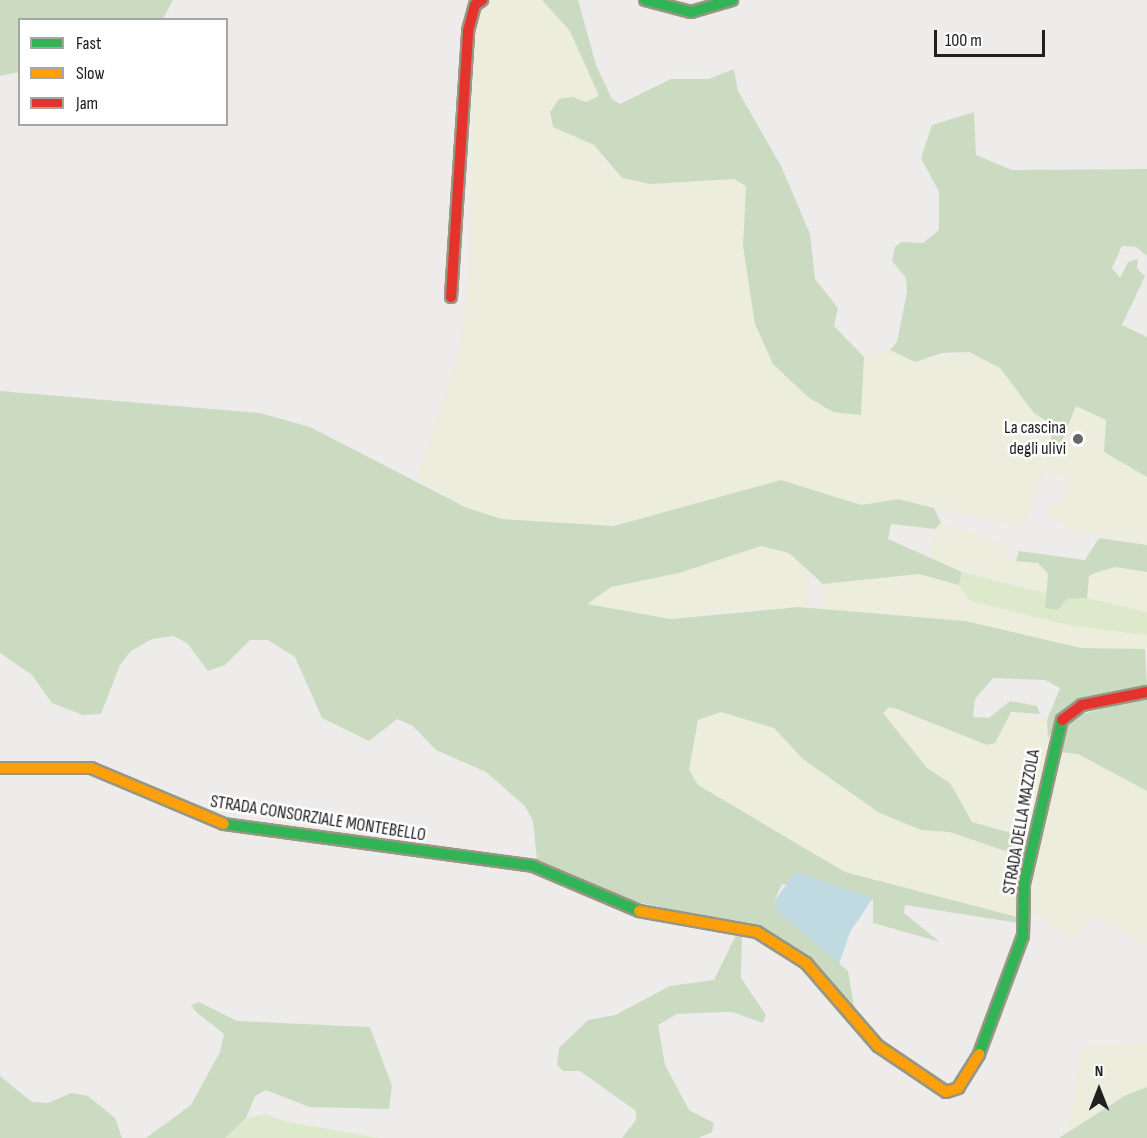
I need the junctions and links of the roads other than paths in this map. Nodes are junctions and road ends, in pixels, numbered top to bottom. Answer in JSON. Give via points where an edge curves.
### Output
{"nodes":[{"id":1,"x":482,"y":0,"type":"edge"},
{"id":2,"x":645,"y":0,"type":"edge"},
{"id":3,"x":732,"y":0,"type":"edge"},
{"id":4,"x":451,"y":297,"type":"dead end"},
{"id":5,"x":1147,"y":692,"type":"edge"},
{"id":6,"x":0,"y":768,"type":"edge"},
{"id":7,"x":632,"y":910,"type":"joint"}],
"edges":[{"from":1,"to":4,"type":"street","via":[[475,5],[468,31]]},
{"from":2,"to":3,"type":"street","via":[[691,12]]},
{"from":5,"to":7,"type":"street","name":"STRADA DELLA MAZZOLA","via":[[1082,705],[1058,723],[1024,884],[1023,936],[1014,971],[974,1065],[953,1091],[929,1085],[878,1046],[787,948],[757,932]]},
{"from":6,"to":7,"type":"street","name":"STRADA CONSORZIALE MONTEBELLO","via":[[91,768],[219,823],[534,866]]}]}
